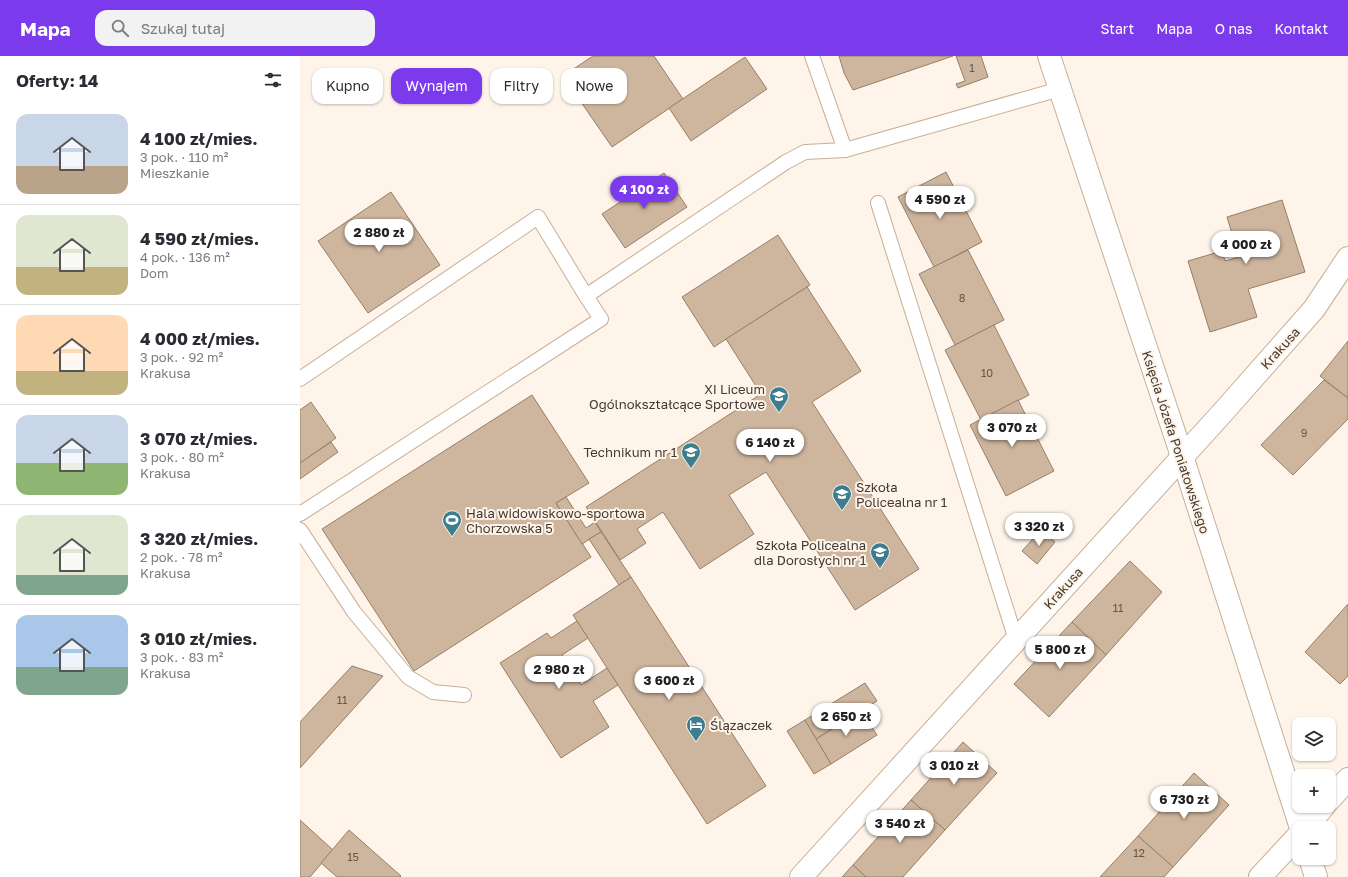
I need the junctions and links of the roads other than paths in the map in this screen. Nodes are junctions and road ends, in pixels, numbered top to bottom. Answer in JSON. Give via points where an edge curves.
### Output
{"nodes":[{"id":1,"x":812,"y":56,"type":"edge"},
{"id":2,"x":1049,"y":56,"type":"edge"},
{"id":3,"x":1060,"y":89,"type":"junction"},
{"id":4,"x":845,"y":150,"type":"junction"},
{"id":5,"x":878,"y":203,"type":"dead end"},
{"id":6,"x":1348,"y":258,"type":"edge"},
{"id":7,"x":586,"y":296,"type":"junction"},
{"id":8,"x":300,"y":379,"type":"edge"},
{"id":9,"x":1182,"y":456,"type":"junction"},
{"id":10,"x":300,"y":514,"type":"edge"},
{"id":11,"x":300,"y":530,"type":"edge"},
{"id":12,"x":1016,"y":640,"type":"junction"},
{"id":13,"x":464,"y":695,"type":"dead end"},
{"id":14,"x":1348,"y":779,"type":"edge"},
{"id":15,"x":1336,"y":792,"type":"edge"},
{"id":16,"x":1318,"y":813,"type":"edge"},
{"id":17,"x":1299,"y":821,"type":"edge"},
{"id":18,"x":1311,"y":821,"type":"edge"},
{"id":19,"x":1292,"y":843,"type":"edge"},
{"id":20,"x":1312,"y":865,"type":"edge"},
{"id":21,"x":802,"y":877,"type":"edge"},
{"id":22,"x":1260,"y":877,"type":"edge"},
{"id":23,"x":1316,"y":877,"type":"edge"}],
"edges":[{"from":1,"to":4,"type":"lane"},
{"from":2,"to":3,"type":"street","name":"Księcia Józefa Poniatowskiego"},
{"from":3,"to":4,"type":"lane"},
{"from":3,"to":9,"type":"street","name":"Księcia Józefa Poniatowskiego"},
{"from":4,"to":7,"type":"lane","via":[[805,152],[786,162]]},
{"from":5,"to":12,"type":"lane"},
{"from":6,"to":9,"type":"street","name":"Krakusa","via":[[1314,309]]},
{"from":7,"to":8,"type":"lane","via":[[538,217]]},
{"from":7,"to":10,"type":"lane","via":[[601,319]]},
{"from":9,"to":12,"type":"street","name":"Krakusa"},
{"from":9,"to":17,"type":"street","name":"Księcia Józefa Poniatowskiego"},
{"from":11,"to":13,"type":"lane","via":[[354,612],[408,677],[433,692]]},
{"from":12,"to":21,"type":"street","name":"Krakusa"},
{"from":14,"to":15,"type":"street"},
{"from":16,"to":18,"type":"street"},
{"from":19,"to":22,"type":"street"},
{"from":20,"to":23,"type":"street"}]}
